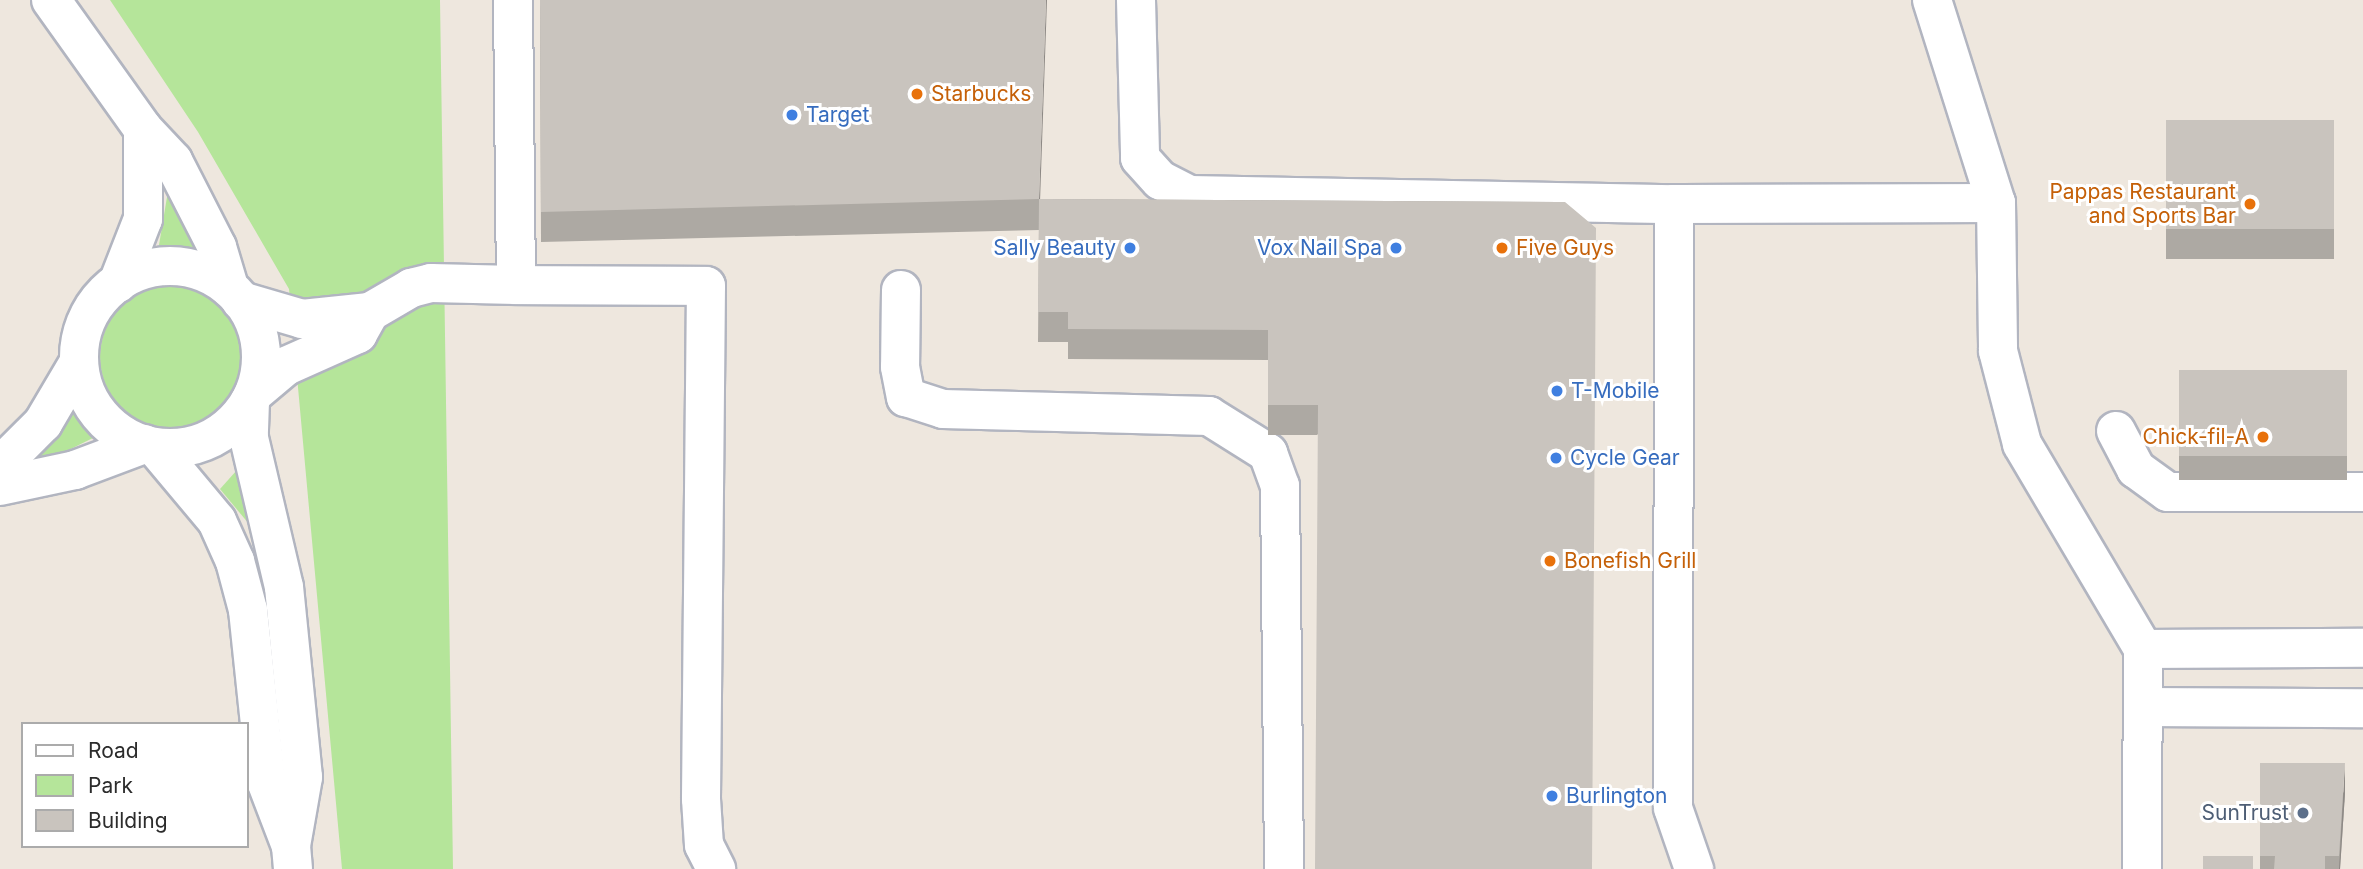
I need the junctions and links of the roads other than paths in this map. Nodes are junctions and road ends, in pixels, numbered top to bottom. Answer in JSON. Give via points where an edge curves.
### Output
{"nodes":[{"id":1,"x":51,"y":0,"type":"edge"},
{"id":2,"x":513,"y":0,"type":"edge"},
{"id":3,"x":1136,"y":0,"type":"edge"},
{"id":4,"x":1932,"y":0,"type":"edge"},
{"id":5,"x":143,"y":129,"type":"junction"},
{"id":6,"x":1996,"y":203,"type":"junction"},
{"id":7,"x":1674,"y":204,"type":"junction"},
{"id":8,"x":118,"y":283,"type":"junction"},
{"id":9,"x":516,"y":285,"type":"junction"},
{"id":10,"x":901,"y":290,"type":"dead end"},
{"id":11,"x":235,"y":294,"type":"junction"},
{"id":12,"x":370,"y":312,"type":"junction"},
{"id":13,"x":79,"y":362,"type":"junction"},
{"id":14,"x":252,"y":397,"type":"junction"},
{"id":15,"x":2116,"y":431,"type":"dead end"},
{"id":16,"x":150,"y":446,"type":"junction"},
{"id":17,"x":0,"y":466,"type":"edge"},
{"id":18,"x":0,"y":485,"type":"edge"},
{"id":19,"x":2363,"y":492,"type":"edge"},
{"id":20,"x":2143,"y":649,"type":"junction"},
{"id":21,"x":2363,"y":649,"type":"edge"},
{"id":22,"x":2144,"y":707,"type":"junction"},
{"id":23,"x":2363,"y":708,"type":"edge"},
{"id":24,"x":292,"y":858,"type":"edge"},
{"id":25,"x":716,"y":869,"type":"edge"},
{"id":26,"x":1284,"y":869,"type":"edge"},
{"id":27,"x":1694,"y":869,"type":"edge"},
{"id":28,"x":2142,"y":869,"type":"edge"}],
"edges":[{"from":1,"to":5,"type":"street"},
{"from":2,"to":9,"type":"street"},
{"from":3,"to":7,"type":"street","via":[[1140,158],[1160,180],[1190,195]]},
{"from":4,"to":6,"type":"street"},
{"from":5,"to":8,"type":"street","via":[[143,219]]},
{"from":5,"to":11,"type":"street","via":[[173,161],[217,247]]},
{"from":6,"to":7,"type":"street"},
{"from":6,"to":20,"type":"street","via":[[1998,351],[2022,444]]},
{"from":7,"to":27,"type":"street","via":[[1673,808]]},
{"from":8,"to":11,"type":"street","via":[[140,272],[174,267],[208,275]]},
{"from":8,"to":13,"type":"street","via":[[88,317]]},
{"from":9,"to":12,"type":"street","via":[[432,283],[411,288]]},
{"from":9,"to":25,"type":"street","via":[[706,286],[701,799],[704,845]]},
{"from":10,"to":26,"type":"street","via":[[900,367],[906,397],[943,409],[1209,416],[1268,453],[1280,486]]},
{"from":11,"to":12,"type":"street","via":[[302,319]]},
{"from":11,"to":14,"type":"street","via":[[261,345]]},
{"from":12,"to":14,"type":"street","via":[[358,334],[286,366]]},
{"from":13,"to":16,"type":"street","via":[[85,390],[99,414],[119,433]]},
{"from":13,"to":17,"type":"street","via":[[43,423]]},
{"from":14,"to":16,"type":"street","via":[[233,423],[211,439],[184,447]]},
{"from":14,"to":24,"type":"street","via":[[249,438],[284,587],[303,777]]},
{"from":15,"to":19,"type":"street","via":[[2136,469],[2168,492]]},
{"from":16,"to":18,"type":"street","via":[[75,470]]},
{"from":16,"to":24,"type":"street","via":[[218,521],[235,561],[248,610],[266,781]]},
{"from":20,"to":21,"type":"street"},
{"from":20,"to":22,"type":"street"},
{"from":22,"to":23,"type":"street"},
{"from":22,"to":28,"type":"street"}]}
